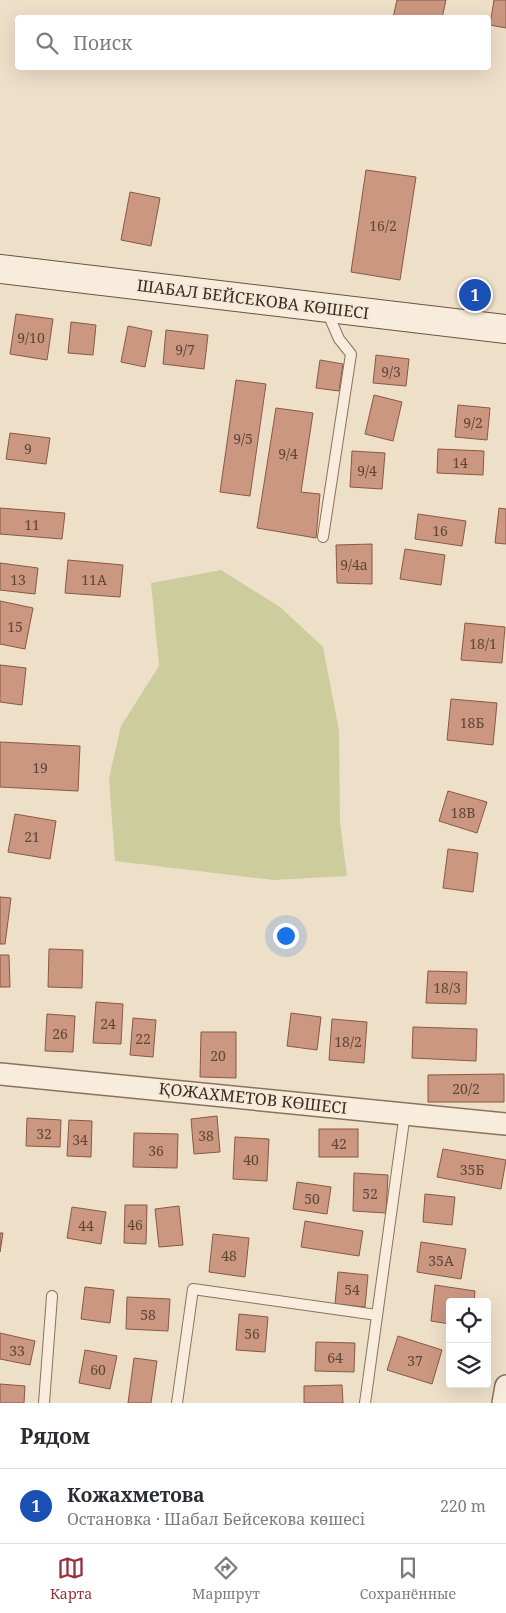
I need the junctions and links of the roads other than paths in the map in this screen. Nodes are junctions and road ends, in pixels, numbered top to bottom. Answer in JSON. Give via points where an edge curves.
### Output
{"nodes":[{"id":1,"x":0,"y":269,"type":"edge"},
{"id":2,"x":325,"y":308,"type":"junction"},
{"id":3,"x":506,"y":330,"type":"edge"},
{"id":4,"x":323,"y":537,"type":"dead end"},
{"id":5,"x":0,"y":1074,"type":"edge"},
{"id":6,"x":405,"y":1113,"type":"junction"},
{"id":7,"x":506,"y":1124,"type":"edge"},
{"id":8,"x":52,"y":1296,"type":"dead end"},
{"id":9,"x":377,"y":1316,"type":"junction"},
{"id":10,"x":506,"y":1386,"type":"edge"},
{"id":11,"x":44,"y":1403,"type":"edge"},
{"id":12,"x":177,"y":1403,"type":"edge"},
{"id":13,"x":365,"y":1403,"type":"edge"},
{"id":14,"x":503,"y":1403,"type":"edge"}],
"edges":[{"from":1,"to":2,"type":"main road","name":"ШАБАЛ БЕЙСЕКОВА КӨШЕСІ"},
{"from":2,"to":3,"type":"main road","name":"ШАБАЛ БЕЙСЕКОВА КӨШЕСІ"},
{"from":2,"to":4,"type":"lane","via":[[351,354]]},
{"from":5,"to":6,"type":"street","name":"ҚОЖАХМЕТОВ КӨШЕСІ"},
{"from":6,"to":7,"type":"street","name":"ҚОЖАХМЕТОВ КӨШЕСІ"},
{"from":6,"to":9,"type":"lane"},
{"from":8,"to":11,"type":"lane"},
{"from":9,"to":12,"type":"lane","via":[[192,1289]]},
{"from":9,"to":13,"type":"lane"},
{"from":10,"to":14,"type":"street"}]}
